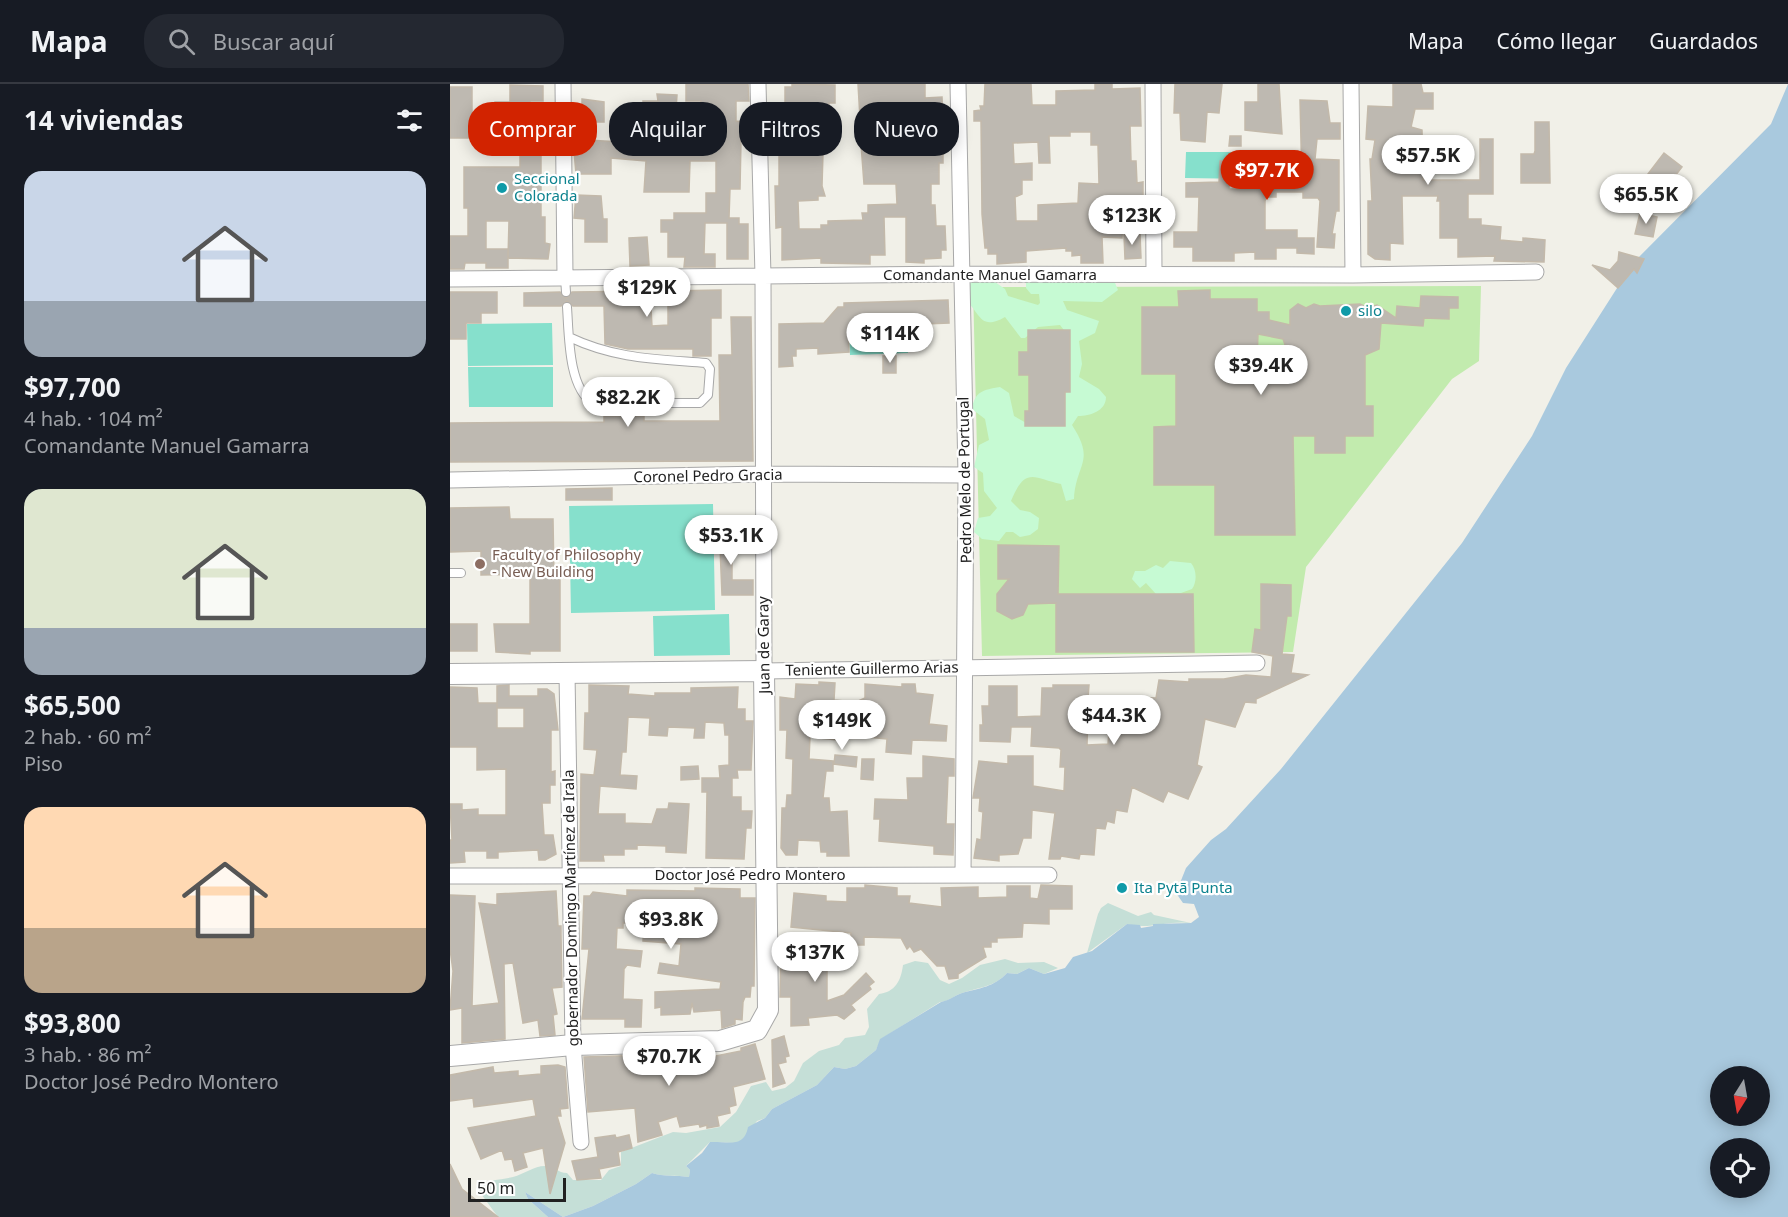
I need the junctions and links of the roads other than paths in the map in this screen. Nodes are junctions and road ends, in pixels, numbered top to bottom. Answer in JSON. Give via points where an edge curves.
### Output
{"nodes":[{"id":1,"x":562,"y":84,"type":"edge"},
{"id":2,"x":758,"y":84,"type":"edge"},
{"id":3,"x":958,"y":84,"type":"edge"},
{"id":4,"x":1153,"y":84,"type":"edge"},
{"id":5,"x":1351,"y":84,"type":"edge"},
{"id":6,"x":1533,"y":272,"type":"dead end"},
{"id":7,"x":961,"y":274,"type":"junction"},
{"id":8,"x":1154,"y":274,"type":"junction"},
{"id":9,"x":1353,"y":275,"type":"junction"},
{"id":10,"x":762,"y":276,"type":"junction"},
{"id":11,"x":450,"y":279,"type":"edge"},
{"id":12,"x":565,"y":284,"type":"junction"},
{"id":13,"x":567,"y":307,"type":"dead end"},
{"id":14,"x":569,"y":337,"type":"junction"},
{"id":15,"x":763,"y":474,"type":"junction"},
{"id":16,"x":966,"y":475,"type":"junction"},
{"id":17,"x":450,"y":480,"type":"edge"},
{"id":18,"x":450,"y":573,"type":"edge"},
{"id":19,"x":461,"y":573,"type":"dead end"},
{"id":20,"x":1257,"y":663,"type":"dead end"},
{"id":21,"x":966,"y":668,"type":"junction"},
{"id":22,"x":765,"y":671,"type":"junction"},
{"id":23,"x":567,"y":673,"type":"junction"},
{"id":24,"x":450,"y":674,"type":"edge"},
{"id":25,"x":767,"y":874,"type":"junction"},
{"id":26,"x":568,"y":875,"type":"junction"},
{"id":27,"x":963,"y":875,"type":"junction"},
{"id":28,"x":1049,"y":875,"type":"dead end"},
{"id":29,"x":450,"y":876,"type":"edge"},
{"id":30,"x":573,"y":1045,"type":"junction"},
{"id":31,"x":450,"y":1056,"type":"edge"},
{"id":32,"x":580,"y":1142,"type":"dead end"}],
"edges":[{"from":1,"to":12,"type":"street"},
{"from":2,"to":10,"type":"street","name":"Juan de Garay"},
{"from":3,"to":7,"type":"street","name":"Pedro Melo de Portugal"},
{"from":4,"to":8,"type":"street"},
{"from":5,"to":9,"type":"street"},
{"from":6,"to":9,"type":"street","name":"Comandante Manuel Gamarra"},
{"from":7,"to":8,"type":"street","name":"Comandante Manuel Gamarra"},
{"from":7,"to":10,"type":"street","name":"Comandante Manuel Gamarra"},
{"from":7,"to":16,"type":"street","name":"Pedro Melo de Portugal"},
{"from":8,"to":9,"type":"street","name":"Comandante Manuel Gamarra"},
{"from":10,"to":12,"type":"street","name":"Comandante Manuel Gamarra"},
{"from":10,"to":15,"type":"street","name":"Juan de Garay"},
{"from":11,"to":12,"type":"street","name":"Comandante Manuel Gamarra"},
{"from":13,"to":14,"type":"lane"},
{"from":14,"to":14,"type":"lane","via":[[581,393],[592,404],[700,403],[708,396],[710,369],[706,363],[621,356]]},
{"from":15,"to":16,"type":"street","name":"Coronel Pedro Gracia"},
{"from":15,"to":17,"type":"street","name":"Coronel Pedro Gracia"},
{"from":15,"to":22,"type":"street","name":"Juan de Garay"},
{"from":16,"to":21,"type":"street","name":"Pedro Melo de Portugal"},
{"from":18,"to":19,"type":"lane"},
{"from":20,"to":21,"type":"street","name":"Teniente Guillermo Arias"},
{"from":21,"to":22,"type":"street","name":"Teniente Guillermo Arias"},
{"from":21,"to":27,"type":"street","name":"Pedro Melo de Portugal"},
{"from":22,"to":23,"type":"street","name":"Teniente Guillermo Arias"},
{"from":22,"to":25,"type":"street","name":"Juan de Garay"},
{"from":23,"to":24,"type":"street","name":"Teniente Guillermo Arias"},
{"from":23,"to":26,"type":"street","name":"gobernador Domingo Martínez de Irala"},
{"from":25,"to":26,"type":"street","name":"Doctor José Pedro Montero"},
{"from":25,"to":27,"type":"street","name":"Doctor José Pedro Montero"},
{"from":25,"to":30,"type":"street","name":"Juan de Garay","via":[[768,1010],[762,1024],[749,1034],[720,1041]]},
{"from":26,"to":29,"type":"street","name":"Doctor José Pedro Montero"},
{"from":26,"to":30,"type":"street","name":"gobernador Domingo Martínez de Irala"},
{"from":27,"to":28,"type":"street","name":"Doctor José Pedro Montero"},
{"from":30,"to":31,"type":"street"},
{"from":30,"to":32,"type":"street","name":"gobernador Domingo Martínez de Irala"}]}
